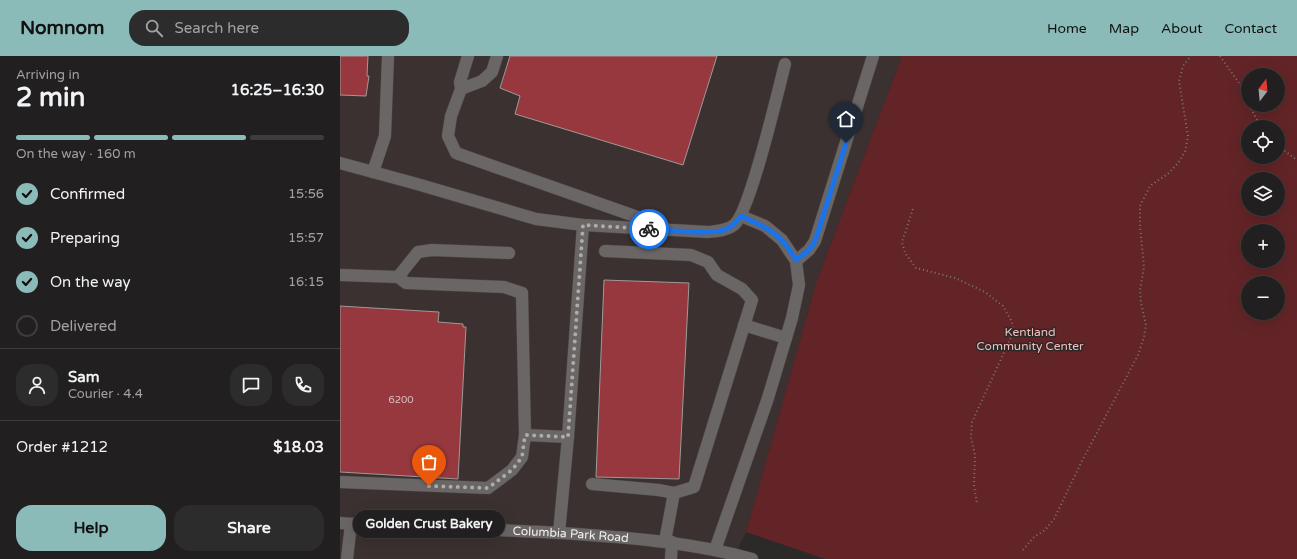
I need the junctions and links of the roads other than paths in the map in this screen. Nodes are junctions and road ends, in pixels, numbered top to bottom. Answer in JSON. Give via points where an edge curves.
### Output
{"nodes":[{"id":1,"x":388,"y":56,"type":"edge"},
{"id":2,"x":468,"y":56,"type":"edge"},
{"id":3,"x":497,"y":56,"type":"edge"},
{"id":4,"x":874,"y":56,"type":"edge"},
{"id":5,"x":785,"y":64,"type":"dead end"},
{"id":6,"x":461,"y":89,"type":"junction"},
{"id":7,"x":340,"y":164,"type":"edge"},
{"id":8,"x":372,"y":172,"type":"junction"},
{"id":9,"x":741,"y":216,"type":"junction"},
{"id":10,"x":583,"y":225,"type":"junction"},
{"id":11,"x":678,"y":230,"type":"junction"},
{"id":12,"x":605,"y":251,"type":"dead end"},
{"id":13,"x":509,"y":253,"type":"dead end"},
{"id":14,"x":796,"y":260,"type":"junction"},
{"id":15,"x":340,"y":275,"type":"edge"},
{"id":16,"x":398,"y":277,"type":"junction"},
{"id":17,"x":744,"y":325,"type":"junction"},
{"id":18,"x":786,"y":338,"type":"junction"},
{"id":19,"x":525,"y":435,"type":"junction"},
{"id":20,"x":568,"y":437,"type":"junction"},
{"id":21,"x":340,"y":482,"type":"edge"},
{"id":22,"x":592,"y":484,"type":"dead end"},
{"id":23,"x":674,"y":493,"type":"junction"},
{"id":24,"x":346,"y":524,"type":"edge"},
{"id":25,"x":559,"y":533,"type":"junction"},
{"id":26,"x":668,"y":542,"type":"junction"},
{"id":27,"x":716,"y":550,"type":"junction"},
{"id":28,"x":347,"y":559,"type":"edge"},
{"id":29,"x":670,"y":559,"type":"edge"},
{"id":30,"x":752,"y":559,"type":"edge"}],
"edges":[{"from":1,"to":8,"type":"street","via":[[385,136]]},
{"from":2,"to":6,"type":"street","via":[[460,82]]},
{"from":3,"to":6,"type":"street","via":[[492,72],[487,77]]},
{"from":4,"to":14,"type":"street","via":[[815,241],[809,250]]},
{"from":5,"to":9,"type":"street"},
{"from":6,"to":11,"type":"street","via":[[451,116],[448,136],[456,153]]},
{"from":7,"to":8,"type":"street"},
{"from":8,"to":10,"type":"street","via":[[536,219]]},
{"from":9,"to":11,"type":"street","via":[[734,224],[723,230]]},
{"from":9,"to":14,"type":"street","via":[[765,226],[782,240]]},
{"from":10,"to":11,"type":"street"},
{"from":10,"to":20,"type":"street"},
{"from":12,"to":17,"type":"street","via":[[691,255],[708,262],[717,275],[742,289],[752,300]]},
{"from":13,"to":16,"type":"street","via":[[432,250],[418,252]]},
{"from":14,"to":18,"type":"street","via":[[799,285]]},
{"from":15,"to":16,"type":"street"},
{"from":16,"to":19,"type":"street","via":[[406,283],[504,287],[522,293]]},
{"from":17,"to":18,"type":"street"},
{"from":17,"to":23,"type":"street","via":[[694,487]]},
{"from":18,"to":27,"type":"street"},
{"from":19,"to":20,"type":"street"},
{"from":19,"to":21,"type":"street","via":[[522,457],[512,470],[488,488]]},
{"from":20,"to":25,"type":"street"},
{"from":22,"to":23,"type":"street"},
{"from":23,"to":26,"type":"street"},
{"from":24,"to":25,"type":"street","name":"Columbia Park Road"},
{"from":24,"to":28,"type":"street"},
{"from":25,"to":26,"type":"street","name":"Columbia Park Road"},
{"from":26,"to":27,"type":"street","name":"Columbia Park Road"},
{"from":26,"to":29,"type":"street"},
{"from":27,"to":30,"type":"street","name":"Columbia Park Road"}]}
